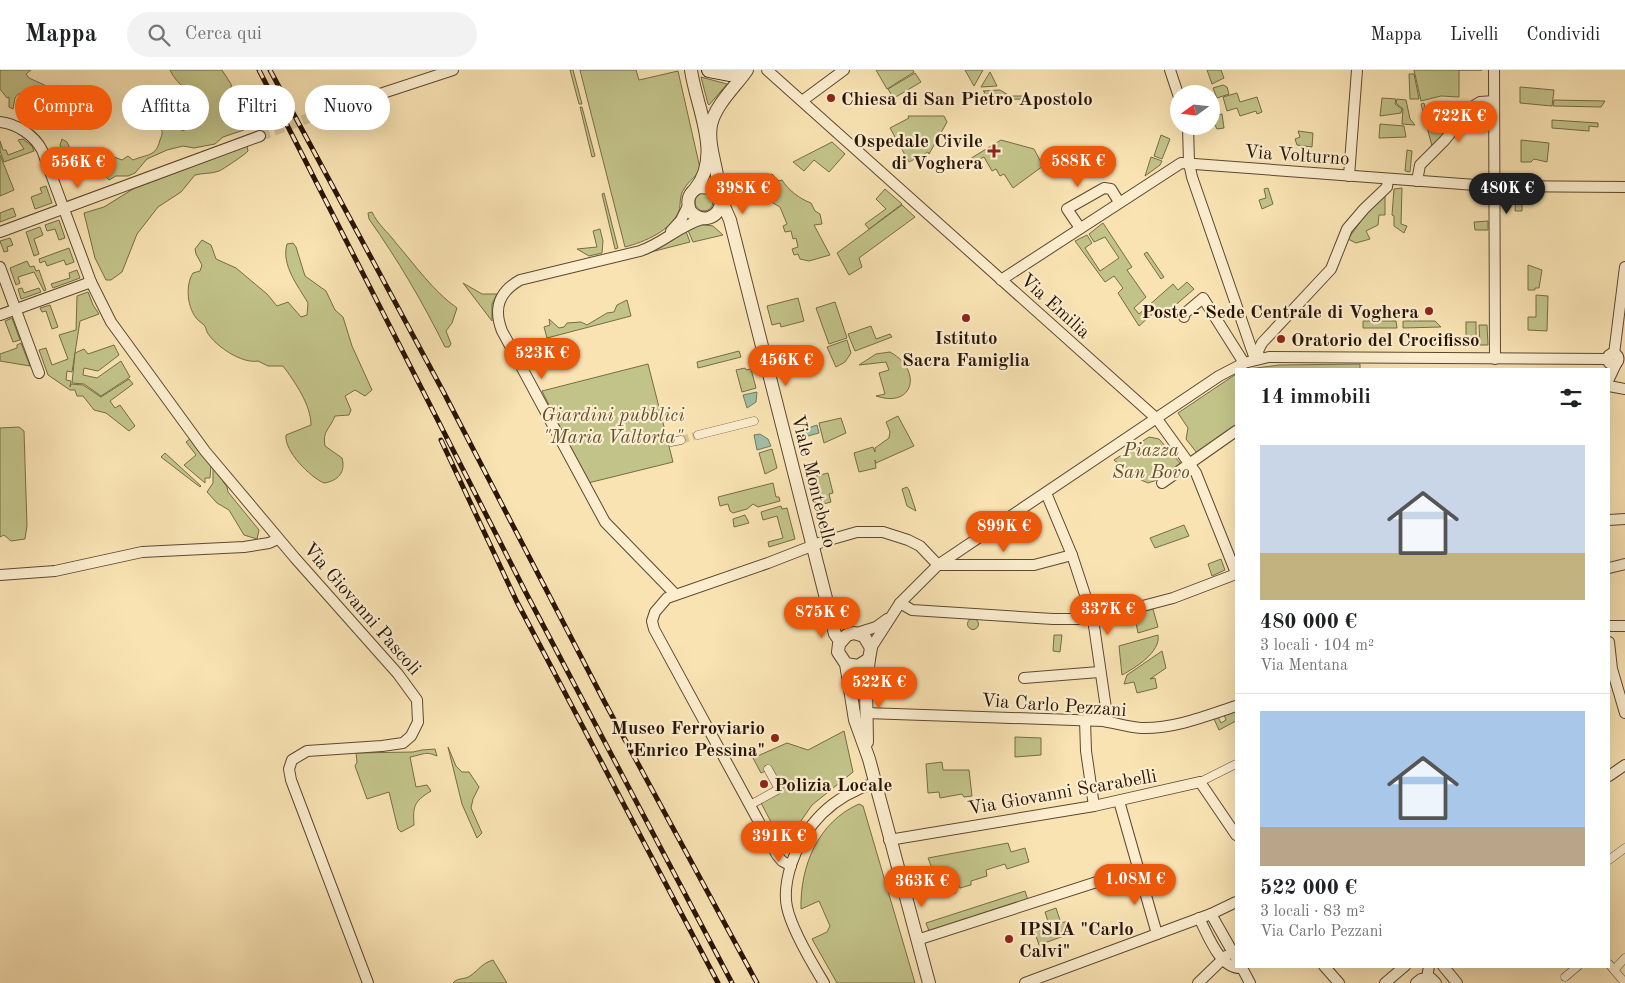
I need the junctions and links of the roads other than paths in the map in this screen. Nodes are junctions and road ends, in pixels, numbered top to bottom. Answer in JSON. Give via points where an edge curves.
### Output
{"nodes":[{"id":1,"x":453,"y":70,"type":"edge"},
{"id":2,"x":692,"y":70,"type":"edge"},
{"id":3,"x":709,"y":70,"type":"edge"},
{"id":4,"x":746,"y":70,"type":"edge"},
{"id":5,"x":767,"y":70,"type":"edge"},
{"id":6,"x":844,"y":70,"type":"edge"},
{"id":7,"x":1170,"y":70,"type":"edge"},
{"id":8,"x":1357,"y":70,"type":"edge"},
{"id":9,"x":1494,"y":70,"type":"edge"},
{"id":10,"x":1175,"y":85,"type":"edge"},
{"id":11,"x":390,"y":91,"type":"edge"},
{"id":12,"x":802,"y":101,"type":"junction"},
{"id":13,"x":1494,"y":101,"type":"junction"},
{"id":14,"x":0,"y":122,"type":"edge"},
{"id":15,"x":1188,"y":135,"type":"edge"},
{"id":16,"x":260,"y":136,"type":"tunnel mouth"},
{"id":17,"x":1189,"y":163,"type":"junction"},
{"id":18,"x":1349,"y":176,"type":"junction"},
{"id":19,"x":1388,"y":178,"type":"junction"},
{"id":20,"x":1417,"y":181,"type":"junction"},
{"id":21,"x":1495,"y":186,"type":"junction"},
{"id":22,"x":1625,"y":187,"type":"edge"},
{"id":23,"x":695,"y":189,"type":"junction"},
{"id":24,"x":720,"y":198,"type":"junction"},
{"id":25,"x":1119,"y":202,"type":"junction"},
{"id":26,"x":688,"y":206,"type":"junction"},
{"id":27,"x":64,"y":208,"type":"junction"},
{"id":28,"x":706,"y":218,"type":"junction"},
{"id":29,"x":1080,"y":228,"type":"junction"},
{"id":30,"x":0,"y":232,"type":"edge"},
{"id":31,"x":734,"y":239,"type":"junction"},
{"id":32,"x":662,"y":241,"type":"junction"},
{"id":33,"x":0,"y":267,"type":"edge"},
{"id":34,"x":1625,"y":267,"type":"edge"},
{"id":35,"x":1001,"y":280,"type":"junction"},
{"id":36,"x":91,"y":282,"type":"junction"},
{"id":37,"x":16,"y":309,"type":"junction"},
{"id":38,"x":0,"y":315,"type":"edge"},
{"id":39,"x":1184,"y":317,"type":"dead end"},
{"id":40,"x":1257,"y":358,"type":"junction"},
{"id":41,"x":1495,"y":359,"type":"junction"},
{"id":42,"x":1614,"y":361,"type":"edge"},
{"id":43,"x":1244,"y":363,"type":"junction"},
{"id":44,"x":1403,"y":364,"type":"edge"},
{"id":45,"x":39,"y":373,"type":"dead end"},
{"id":46,"x":1610,"y":375,"type":"edge"},
{"id":47,"x":1610,"y":386,"type":"edge"},
{"id":48,"x":1625,"y":389,"type":"edge"},
{"id":49,"x":1156,"y":419,"type":"junction"},
{"id":50,"x":754,"y":421,"type":"dead end"},
{"id":51,"x":1235,"y":432,"type":"edge"},
{"id":52,"x":698,"y":435,"type":"tunnel mouth"},
{"id":53,"x":680,"y":440,"type":"tunnel mouth"},
{"id":54,"x":672,"y":442,"type":"dead end"},
{"id":55,"x":1191,"y":464,"type":"junction"},
{"id":56,"x":1162,"y":483,"type":"dead end"},
{"id":57,"x":1046,"y":493,"type":"junction"},
{"id":58,"x":1625,"y":519,"type":"edge"},
{"id":59,"x":1610,"y":520,"type":"edge"},
{"id":60,"x":278,"y":538,"type":"junction"},
{"id":61,"x":812,"y":546,"type":"junction"},
{"id":62,"x":1072,"y":554,"type":"junction"},
{"id":63,"x":1625,"y":564,"type":"edge"},
{"id":64,"x":938,"y":565,"type":"junction"},
{"id":65,"x":1610,"y":568,"type":"edge"},
{"id":66,"x":1235,"y":571,"type":"edge"},
{"id":67,"x":1235,"y":574,"type":"edge"},
{"id":68,"x":0,"y":575,"type":"edge"},
{"id":69,"x":675,"y":594,"type":"junction"},
{"id":70,"x":900,"y":603,"type":"junction"},
{"id":71,"x":892,"y":615,"type":"junction"},
{"id":72,"x":1093,"y":619,"type":"junction"},
{"id":73,"x":1610,"y":626,"type":"edge"},
{"id":74,"x":1625,"y":626,"type":"edge"},
{"id":75,"x":849,"y":636,"type":"junction"},
{"id":76,"x":1610,"y":651,"type":"edge"},
{"id":77,"x":870,"y":654,"type":"junction"},
{"id":78,"x":846,"y":664,"type":"junction"},
{"id":79,"x":1099,"y":672,"type":"junction"},
{"id":80,"x":1024,"y":678,"type":"dead end"},
{"id":81,"x":852,"y":699,"type":"junction"},
{"id":82,"x":1235,"y":706,"type":"edge"},
{"id":83,"x":1625,"y":712,"type":"edge"},
{"id":84,"x":866,"y":713,"type":"junction"},
{"id":85,"x":1085,"y":720,"type":"junction"},
{"id":86,"x":1108,"y":722,"type":"junction"},
{"id":87,"x":869,"y":759,"type":"junction"},
{"id":88,"x":1235,"y":764,"type":"edge"},
{"id":89,"x":1625,"y":765,"type":"edge"},
{"id":90,"x":768,"y":769,"type":"dead end"},
{"id":91,"x":1610,"y":775,"type":"edge"},
{"id":92,"x":1200,"y":782,"type":"junction"},
{"id":93,"x":875,"y":783,"type":"junction"},
{"id":94,"x":1119,"y":801,"type":"junction"},
{"id":95,"x":750,"y":805,"type":"junction"},
{"id":96,"x":1094,"y":806,"type":"junction"},
{"id":97,"x":1235,"y":834,"type":"edge"},
{"id":98,"x":889,"y":840,"type":"junction"},
{"id":99,"x":1625,"y":848,"type":"edge"},
{"id":100,"x":1610,"y":859,"type":"edge"},
{"id":101,"x":791,"y":866,"type":"junction"},
{"id":102,"x":1137,"y":869,"type":"junction"},
{"id":103,"x":1235,"y":902,"type":"edge"},
{"id":104,"x":1211,"y":914,"type":"junction"},
{"id":105,"x":1199,"y":918,"type":"junction"},
{"id":106,"x":1156,"y":934,"type":"junction"},
{"id":107,"x":917,"y":940,"type":"junction"},
{"id":108,"x":1229,"y":946,"type":"junction"},
{"id":109,"x":1235,"y":956,"type":"edge"},
{"id":110,"x":1625,"y":958,"type":"edge"},
{"id":111,"x":1223,"y":961,"type":"junction"},
{"id":112,"x":1235,"y":967,"type":"edge"},
{"id":113,"x":1611,"y":967,"type":"edge"},
{"id":114,"x":1242,"y":968,"type":"edge"},
{"id":115,"x":1326,"y":968,"type":"edge"},
{"id":116,"x":1403,"y":968,"type":"edge"},
{"id":117,"x":1429,"y":968,"type":"edge"},
{"id":118,"x":1445,"y":968,"type":"edge"},
{"id":119,"x":1576,"y":968,"type":"edge"},
{"id":120,"x":1565,"y":977,"type":"dead end"},
{"id":121,"x":1431,"y":981,"type":"edge"},
{"id":122,"x":368,"y":983,"type":"edge"},
{"id":123,"x":824,"y":983,"type":"edge"},
{"id":124,"x":929,"y":983,"type":"edge"},
{"id":125,"x":1025,"y":983,"type":"edge"},
{"id":126,"x":1198,"y":983,"type":"edge"},
{"id":127,"x":1250,"y":983,"type":"edge"},
{"id":128,"x":1339,"y":983,"type":"edge"},
{"id":129,"x":1385,"y":983,"type":"edge"},
{"id":130,"x":1416,"y":983,"type":"edge"},
{"id":131,"x":1457,"y":983,"type":"edge"},
{"id":132,"x":1625,"y":983,"type":"edge"}],
"edges":[{"from":1,"to":11,"type":"street"},
{"from":2,"to":23,"type":"street","via":[[707,156],[705,171]]},
{"from":3,"to":4,"type":"main road","via":[[730,74]]},
{"from":4,"to":24,"type":"street","name":"Viale Montebello","via":[[711,124]]},
{"from":5,"to":12,"type":"street","name":"Via Emilia"},
{"from":6,"to":12,"type":"street"},
{"from":7,"to":10,"type":"street"},
{"from":8,"to":18,"type":"street"},
{"from":9,"to":13,"type":"street"},
{"from":12,"to":35,"type":"street","name":"Via Emilia"},
{"from":13,"to":20,"type":"street","via":[[1480,102],[1472,107],[1420,165]]},
{"from":13,"to":21,"type":"street"},
{"from":14,"to":27,"type":"street","name":"Via Giovanni Pascoli","via":[[19,128],[36,140]]},
{"from":15,"to":17,"type":"street"},
{"from":16,"to":27,"type":"street"},
{"from":17,"to":18,"type":"street","name":"Via Volturno"},
{"from":17,"to":25,"type":"street","name":"Via Volturno","via":[[1176,165]]},
{"from":17,"to":40,"type":"street"},
{"from":18,"to":19,"type":"street","name":"Via Volturno"},
{"from":19,"to":20,"type":"street","name":"Via Volturno"},
{"from":19,"to":40,"type":"street","via":[[1387,187],[1347,229],[1334,265],[1262,342]]},
{"from":20,"to":21,"type":"street","name":"Via Volturno"},
{"from":21,"to":22,"type":"street","name":"Via Volturno"},
{"from":21,"to":41,"type":"street"},
{"from":23,"to":24,"type":"street","via":[[708,186]]},
{"from":23,"to":26,"type":"street","via":[[689,196]]},
{"from":24,"to":28,"type":"street","via":[[717,213]]},
{"from":24,"to":31,"type":"street","name":"Viale Montebello"},
{"from":25,"to":29,"type":"street","name":"Via Volturno"},
{"from":25,"to":29,"type":"street","via":[[1111,189],[1104,188],[1067,209]]},
{"from":26,"to":28,"type":"street","name":"Viale Montebello","via":[[693,215]]},
{"from":26,"to":32,"type":"street","via":[[681,220]]},
{"from":27,"to":30,"type":"street"},
{"from":27,"to":36,"type":"street","name":"Via Giovanni Pascoli"},
{"from":28,"to":31,"type":"street","name":"Viale Montebello","via":[[722,223]]},
{"from":28,"to":32,"type":"street","via":[[694,221]]},
{"from":29,"to":35,"type":"street","name":"Via Volturno"},
{"from":31,"to":61,"type":"street","name":"Viale Montebello"},
{"from":32,"to":69,"type":"street","via":[[640,252],[520,280],[504,292],[498,303],[497,315],[511,348],[605,522]]},
{"from":33,"to":37,"type":"street"},
{"from":34,"to":42,"type":"street"},
{"from":35,"to":49,"type":"street","name":"Via Emilia"},
{"from":36,"to":37,"type":"street"},
{"from":36,"to":60,"type":"street","name":"Via Giovanni Pascoli","via":[[111,322],[205,451]]},
{"from":37,"to":38,"type":"street"},
{"from":37,"to":45,"type":"street"},
{"from":39,"to":43,"type":"street","via":[[1203,298]]},
{"from":40,"to":43,"type":"street"},
{"from":40,"to":44,"type":"street"},
{"from":41,"to":42,"type":"street"},
{"from":41,"to":44,"type":"street"},
{"from":42,"to":46,"type":"street"},
{"from":43,"to":49,"type":"street"},
{"from":47,"to":48,"type":"street"},
{"from":49,"to":55,"type":"street","name":"Via Emilia"},
{"from":49,"to":57,"type":"street"},
{"from":50,"to":52,"type":"street"},
{"from":51,"to":55,"type":"street"},
{"from":53,"to":54,"type":"street"},
{"from":55,"to":56,"type":"street"},
{"from":55,"to":66,"type":"street","name":"Via Emilia"},
{"from":57,"to":62,"type":"street"},
{"from":57,"to":64,"type":"street"},
{"from":58,"to":59,"type":"street"},
{"from":60,"to":68,"type":"street","via":[[269,543],[244,547],[142,552],[55,571]]},
{"from":60,"to":122,"type":"street","name":"Via Giovanni Pascoli","via":[[398,674],[415,695],[419,707],[415,730],[403,742],[307,751],[295,757],[289,767],[290,780]]},
{"from":61,"to":64,"type":"street","via":[[857,532],[883,532],[914,543]]},
{"from":61,"to":69,"type":"street"},
{"from":61,"to":75,"type":"street","name":"Viale Montebello","via":[[831,619]]},
{"from":62,"to":64,"type":"street","via":[[1034,565]]},
{"from":62,"to":72,"type":"street"},
{"from":63,"to":65,"type":"street"},
{"from":64,"to":70,"type":"street"},
{"from":67,"to":72,"type":"street","via":[[1173,598]]},
{"from":69,"to":95,"type":"street","via":[[658,608],[652,621],[654,629]]},
{"from":70,"to":71,"type":"street"},
{"from":70,"to":72,"type":"street","via":[[912,610],[1053,620]]},
{"from":71,"to":75,"type":"street","via":[[876,627]]},
{"from":71,"to":77,"type":"street"},
{"from":72,"to":79,"type":"street"},
{"from":73,"to":74,"type":"street"},
{"from":75,"to":77,"type":"street","via":[[867,638]]},
{"from":75,"to":78,"type":"street","via":[[838,652]]},
{"from":76,"to":83,"type":"street"},
{"from":77,"to":78,"type":"street","via":[[858,666]]},
{"from":77,"to":84,"type":"street"},
{"from":78,"to":81,"type":"street"},
{"from":79,"to":80,"type":"street"},
{"from":79,"to":86,"type":"street"},
{"from":81,"to":84,"type":"street"},
{"from":81,"to":87,"type":"street","via":[[855,720]]},
{"from":82,"to":86,"type":"street","name":"Via Carlo Pezzani","via":[[1165,726],[1140,728]]},
{"from":84,"to":85,"type":"street","name":"Via Carlo Pezzani"},
{"from":84,"to":87,"type":"street"},
{"from":85,"to":86,"type":"street","name":"Via Carlo Pezzani"},
{"from":85,"to":96,"type":"street"},
{"from":87,"to":93,"type":"street"},
{"from":88,"to":92,"type":"street","name":"Via Giovanni Scarabelli"},
{"from":89,"to":91,"type":"street"},
{"from":90,"to":95,"type":"street","via":[[779,789]]},
{"from":92,"to":94,"type":"street","name":"Via Giovanni Scarabelli"},
{"from":92,"to":97,"type":"street"},
{"from":93,"to":98,"type":"street"},
{"from":93,"to":101,"type":"street","via":[[841,798],[815,819],[804,834]]},
{"from":94,"to":96,"type":"street","name":"Via Giovanni Scarabelli"},
{"from":94,"to":102,"type":"street"},
{"from":95,"to":101,"type":"street","via":[[777,855]]},
{"from":96,"to":98,"type":"street","name":"Via Giovanni Scarabelli"},
{"from":98,"to":107,"type":"street"},
{"from":99,"to":100,"type":"street"},
{"from":101,"to":123,"type":"street","via":[[787,907]]},
{"from":102,"to":106,"type":"street"},
{"from":102,"to":107,"type":"street"},
{"from":103,"to":104,"type":"street"},
{"from":104,"to":105,"type":"street"},
{"from":104,"to":108,"type":"street"},
{"from":105,"to":106,"type":"street"},
{"from":105,"to":111,"type":"street"},
{"from":106,"to":125,"type":"street"},
{"from":107,"to":124,"type":"street"},
{"from":108,"to":109,"type":"street"},
{"from":108,"to":111,"type":"street"},
{"from":110,"to":113,"type":"street"},
{"from":111,"to":112,"type":"street"},
{"from":111,"to":126,"type":"street"},
{"from":113,"to":132,"type":"street"},
{"from":114,"to":127,"type":"street"},
{"from":115,"to":128,"type":"street"},
{"from":116,"to":129,"type":"street"},
{"from":117,"to":121,"type":"street"},
{"from":118,"to":131,"type":"street"},
{"from":119,"to":120,"type":"street"},
{"from":121,"to":130,"type":"street","via":[[1420,979]]}]}
